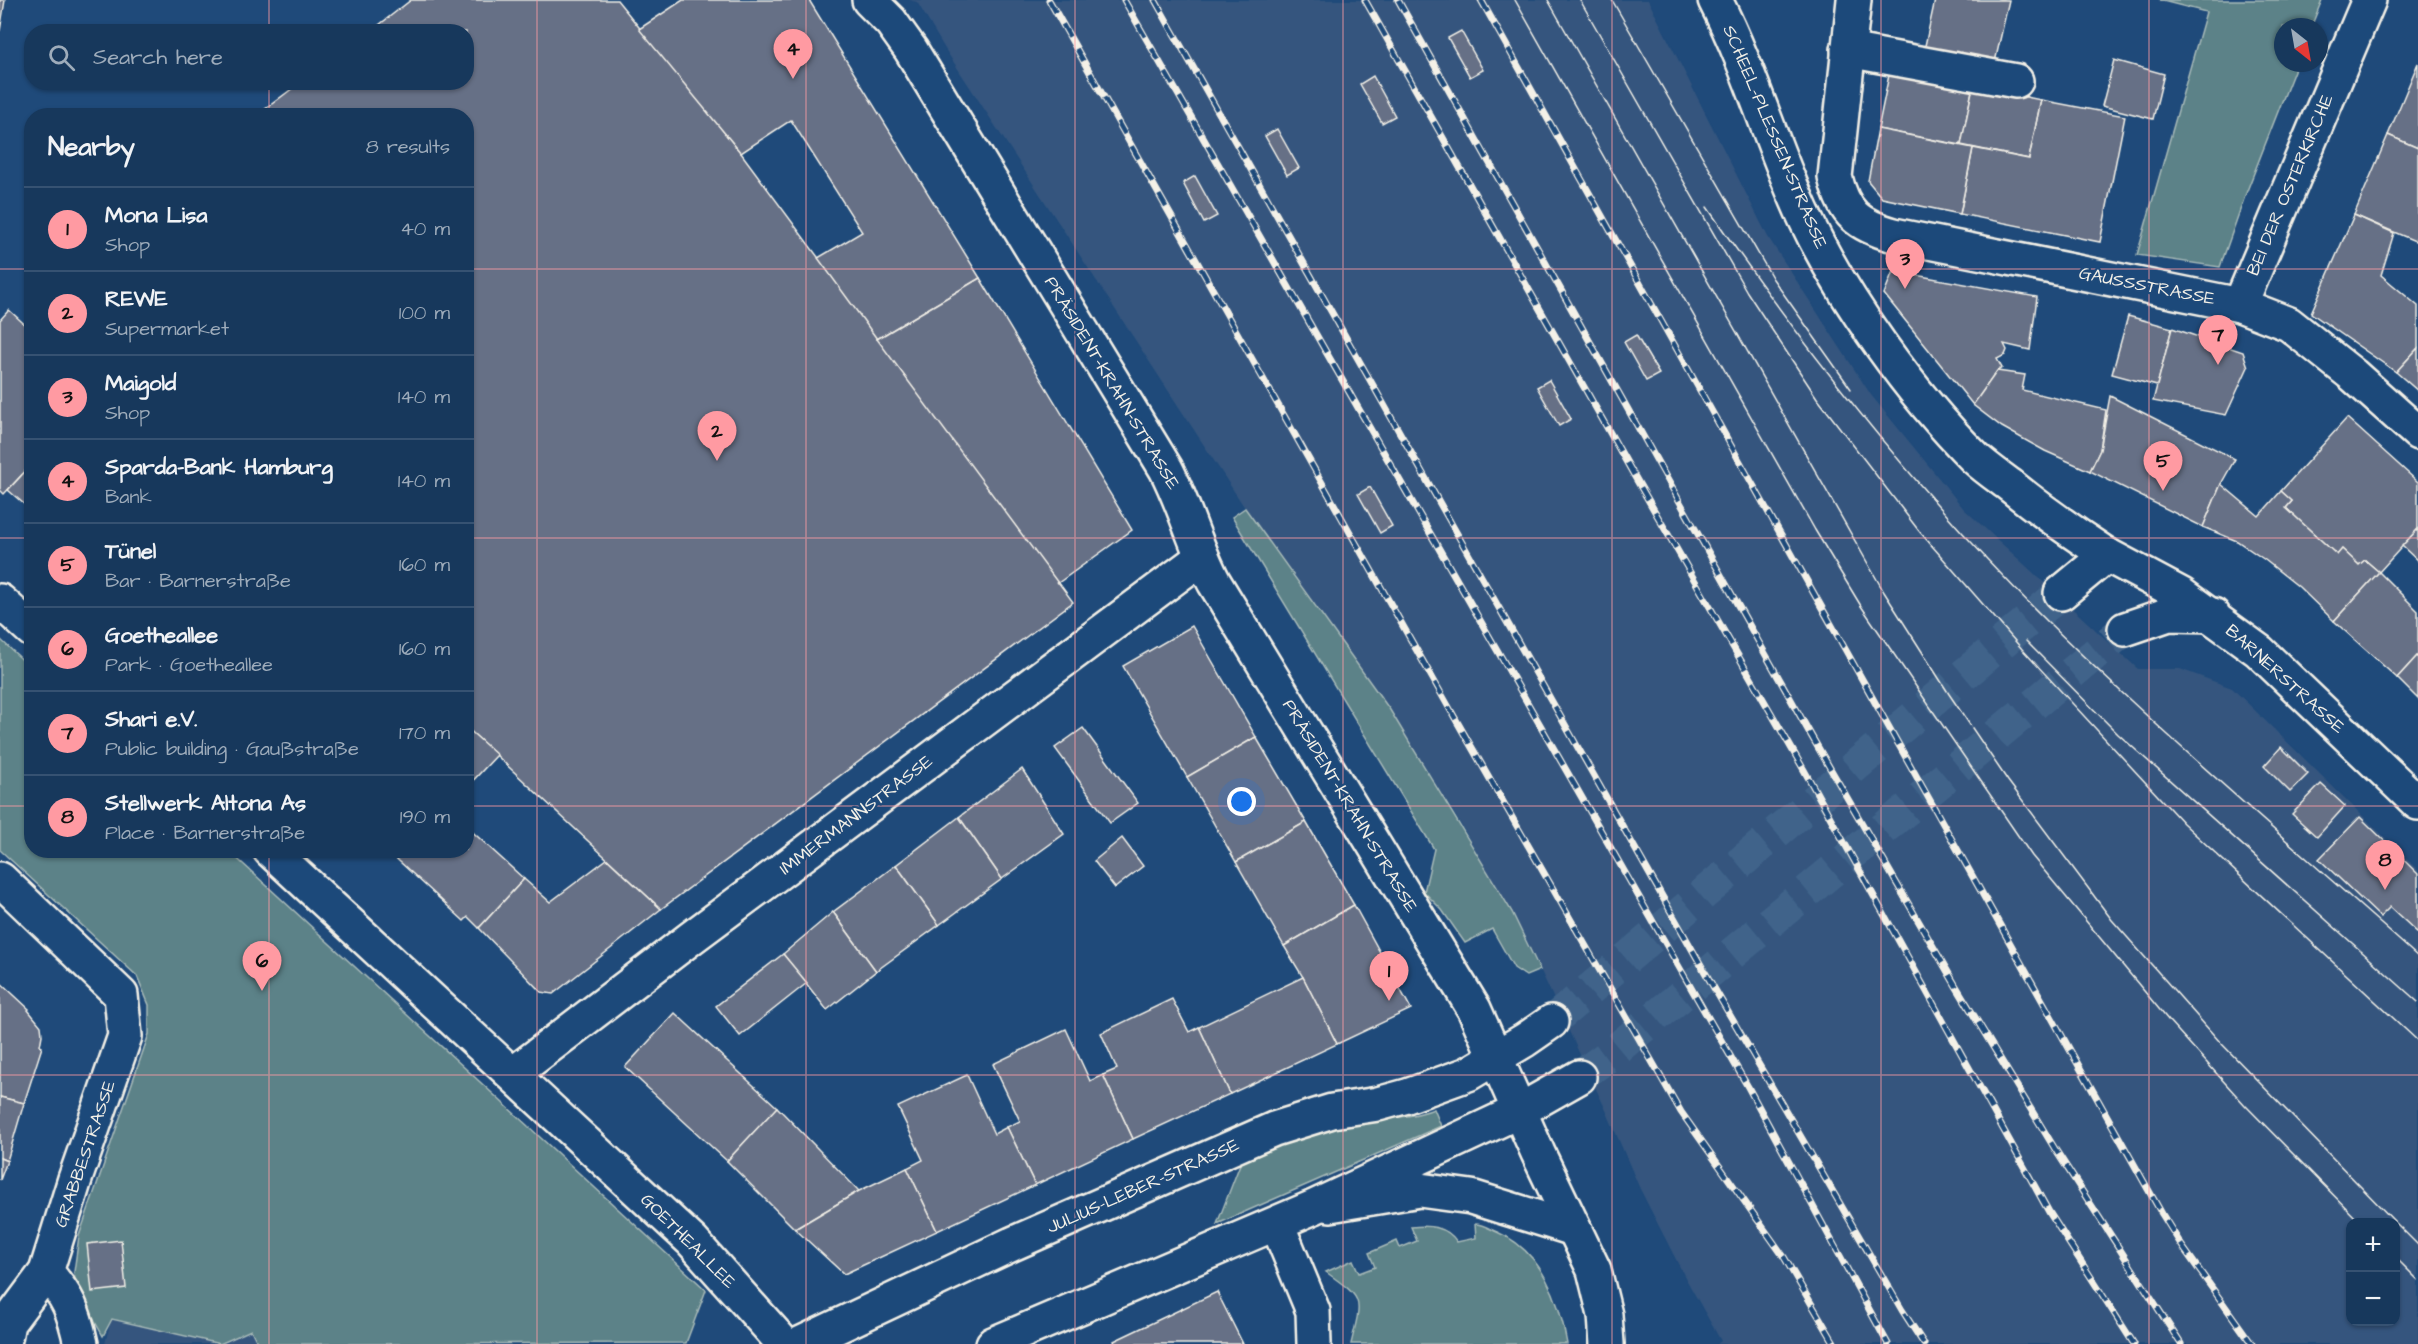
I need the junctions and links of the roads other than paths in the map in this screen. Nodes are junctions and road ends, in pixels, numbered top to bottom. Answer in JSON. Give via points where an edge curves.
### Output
{"nodes":[{"id":1,"x":869,"y":0,"type":"edge"},
{"id":2,"x":1715,"y":0,"type":"edge"},
{"id":3,"x":1854,"y":0,"type":"edge"},
{"id":4,"x":2369,"y":0,"type":"edge"},
{"id":5,"x":1848,"y":50,"type":"junction"},
{"id":6,"x":2016,"y":81,"type":"dead end"},
{"id":7,"x":2240,"y":304,"type":"junction"},
{"id":8,"x":2418,"y":433,"type":"edge"},
{"id":9,"x":2106,"y":555,"type":"junction"},
{"id":10,"x":1201,"y":558,"type":"junction"},
{"id":11,"x":2061,"y":593,"type":"tunnel mouth"},
{"id":12,"x":0,"y":601,"type":"edge"},
{"id":13,"x":2213,"y":615,"type":"junction"},
{"id":14,"x":24,"y":623,"type":"edge"},
{"id":15,"x":2418,"y":802,"type":"edge"},
{"id":16,"x":279,"y":858,"type":"edge"},
{"id":17,"x":0,"y":879,"type":"edge"},
{"id":18,"x":1551,"y":1022,"type":"tunnel mouth"},
{"id":19,"x":1497,"y":1058,"type":"junction"},
{"id":20,"x":513,"y":1074,"type":"junction"},
{"id":21,"x":1579,"y":1077,"type":"tunnel mouth"},
{"id":22,"x":1519,"y":1111,"type":"junction"},
{"id":23,"x":1314,"y":1207,"type":"junction"},
{"id":24,"x":1277,"y":1224,"type":"junction"},
{"id":25,"x":1575,"y":1229,"type":"junction"},
{"id":26,"x":46,"y":1272,"type":"junction"},
{"id":27,"x":4,"y":1344,"type":"edge"},
{"id":28,"x":81,"y":1344,"type":"edge"},
{"id":29,"x":784,"y":1344,"type":"edge"},
{"id":30,"x":800,"y":1344,"type":"edge"},
{"id":31,"x":993,"y":1344,"type":"edge"},
{"id":32,"x":1314,"y":1344,"type":"edge"},
{"id":33,"x":1607,"y":1344,"type":"edge"}],
"edges":[{"from":1,"to":10,"type":"street","name":"PRÄSIDENT-KRAHN-STRASSE","via":[[911,50],[1166,469],[1187,514]]},
{"from":2,"to":9,"type":"street","name":"SCHEEL-PLESSEN-STRASSE","via":[[1813,234],[1883,346],[1942,423],[1977,459],[2062,526]]},
{"from":3,"to":5,"type":"street"},
{"from":4,"to":7,"type":"street","name":"BEI DER OSTERKIRCHE"},
{"from":5,"to":6,"type":"street"},
{"from":5,"to":7,"type":"street","name":"GAUSSSTRASSE","via":[[1835,177],[1848,211],[1864,225]]},
{"from":7,"to":8,"type":"street","name":"GAUSSSTRASSE","via":[[2289,324]]},
{"from":9,"to":11,"type":"street"},
{"from":9,"to":13,"type":"street","name":"BARNERSTRASSE"},
{"from":9,"to":13,"type":"street","via":[[2127,577],[2132,596],[2125,629],[2169,614]]},
{"from":10,"to":19,"type":"street","name":"PRÄSIDENT-KRAHN-STRASSE","via":[[1474,1009]]},
{"from":10,"to":20,"type":"street","name":"IMMERMANNSTRASSE"},
{"from":12,"to":14,"type":"street"},
{"from":13,"to":15,"type":"street","name":"BARNERSTRASSE","via":[[2259,651]]},
{"from":16,"to":20,"type":"street","name":"GOETHEALLEE"},
{"from":17,"to":26,"type":"street","name":"GRABBESTRASSE","via":[[121,995],[124,1036]]},
{"from":18,"to":19,"type":"street","name":"JULIUS-LEBER-STRASSE"},
{"from":19,"to":22,"type":"street","name":"PRÄSIDENT-KRAHN-STRASSE"},
{"from":19,"to":30,"type":"street","name":"JULIUS-LEBER-STRASSE","via":[[1468,1074],[1407,1096],[1332,1111],[1274,1129],[1012,1244]]},
{"from":20,"to":29,"type":"street","name":"GOETHEALLEE","via":[[692,1241]]},
{"from":21,"to":22,"type":"street"},
{"from":22,"to":23,"type":"street"},
{"from":22,"to":25,"type":"street","name":"PRÄSIDENT-KRAHN-STRASSE"},
{"from":23,"to":24,"type":"street"},
{"from":23,"to":25,"type":"street","via":[[1420,1190],[1471,1197]]},
{"from":24,"to":31,"type":"street"},
{"from":24,"to":32,"type":"street","via":[[1313,1311]]},
{"from":25,"to":33,"type":"street","name":"PRÄSIDENT-KRAHN-STRASSE","via":[[1601,1293]]},
{"from":26,"to":27,"type":"street","name":"GRABBESTRASSE","via":[[8,1323]]},
{"from":26,"to":28,"type":"street","via":[[64,1292]]}]}
